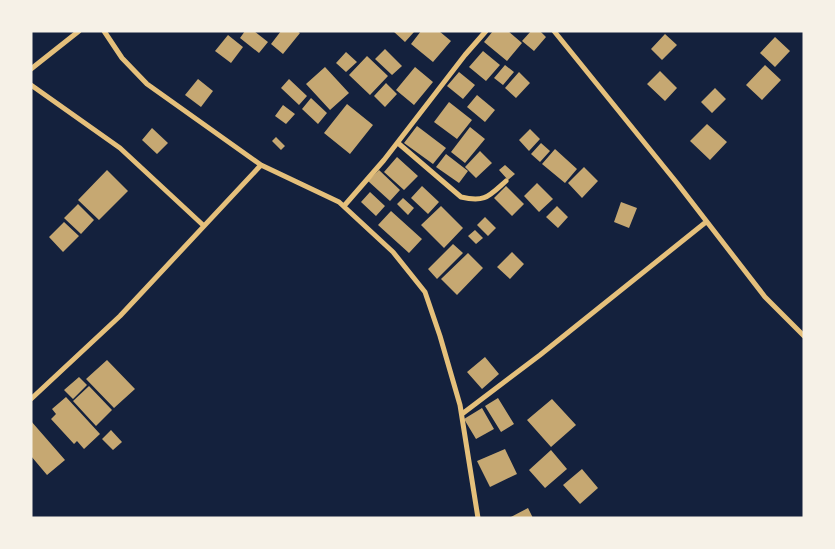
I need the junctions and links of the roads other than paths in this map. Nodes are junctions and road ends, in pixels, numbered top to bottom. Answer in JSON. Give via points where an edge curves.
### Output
{"nodes":[{"id":1,"x":79,"y":31,"type":"edge"},
{"id":2,"x":104,"y":31,"type":"edge"},
{"id":3,"x":486,"y":31,"type":"edge"},
{"id":4,"x":554,"y":31,"type":"edge"},
{"id":5,"x":31,"y":68,"type":"edge"},
{"id":6,"x":31,"y":85,"type":"edge"},
{"id":7,"x":398,"y":143,"type":"junction"},
{"id":8,"x":261,"y":165,"type":"junction"},
{"id":9,"x":506,"y":181,"type":"dead end"},
{"id":10,"x":344,"y":206,"type":"junction"},
{"id":11,"x":706,"y":222,"type":"junction"},
{"id":12,"x":204,"y":226,"type":"junction"},
{"id":13,"x":804,"y":336,"type":"edge"},
{"id":14,"x":31,"y":399,"type":"edge"},
{"id":15,"x":462,"y":414,"type":"junction"},
{"id":16,"x":478,"y":518,"type":"edge"}],
"edges":[{"from":1,"to":5,"type":"street"},
{"from":2,"to":8,"type":"street","via":[[122,58],[147,84]]},
{"from":3,"to":7,"type":"street"},
{"from":4,"to":11,"type":"street"},
{"from":6,"to":12,"type":"street","via":[[120,148]]},
{"from":7,"to":9,"type":"street","via":[[461,197],[486,198]]},
{"from":7,"to":10,"type":"street"},
{"from":8,"to":10,"type":"street"},
{"from":8,"to":12,"type":"street"},
{"from":10,"to":15,"type":"street","via":[[394,252],[425,292]]},
{"from":11,"to":13,"type":"street","via":[[765,297]]},
{"from":11,"to":15,"type":"street"},
{"from":12,"to":14,"type":"street","via":[[120,316]]},
{"from":15,"to":16,"type":"street"}]}
